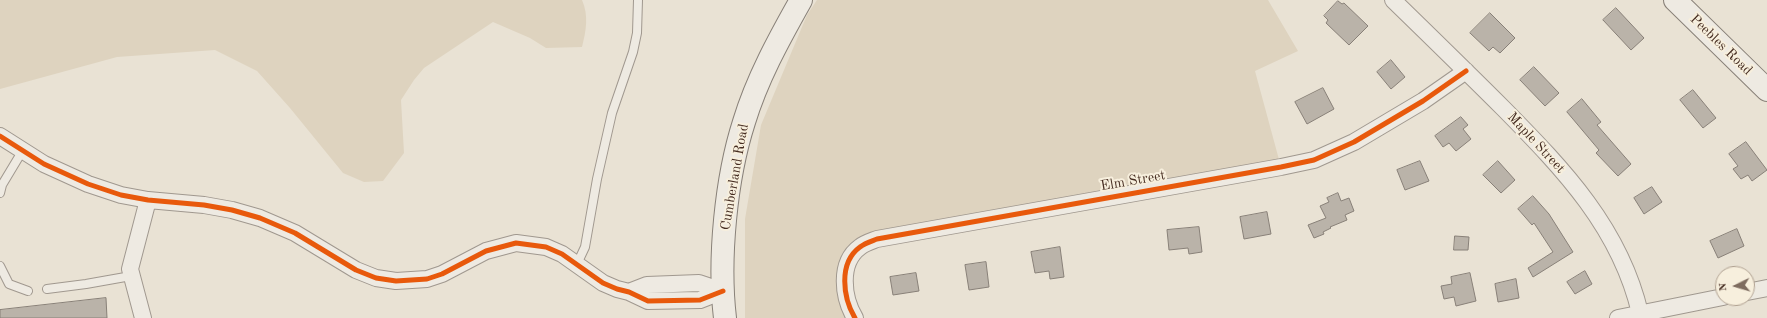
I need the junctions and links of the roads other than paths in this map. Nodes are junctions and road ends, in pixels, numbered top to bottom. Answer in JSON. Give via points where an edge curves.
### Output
{"nodes":[{"id":1,"x":638,"y":0,"type":"edge"},
{"id":2,"x":801,"y":0,"type":"edge"},
{"id":3,"x":1393,"y":0,"type":"edge"},
{"id":4,"x":1675,"y":0,"type":"edge"},
{"id":5,"x":1466,"y":71,"type":"junction"},
{"id":6,"x":1767,"y":90,"type":"edge"},
{"id":7,"x":0,"y":136,"type":"edge"},
{"id":8,"x":23,"y":150,"type":"junction"},
{"id":9,"x":0,"y":193,"type":"edge"},
{"id":10,"x":148,"y":200,"type":"junction"},
{"id":11,"x":577,"y":264,"type":"junction"},
{"id":12,"x":0,"y":266,"type":"edge"},
{"id":13,"x":131,"y":276,"type":"junction"},
{"id":14,"x":1767,"y":288,"type":"edge"},
{"id":15,"x":47,"y":289,"type":"dead end"},
{"id":16,"x":1755,"y":290,"type":"edge"},
{"id":17,"x":28,"y":291,"type":"dead end"},
{"id":18,"x":723,"y":291,"type":"junction"},
{"id":19,"x":1715,"y":299,"type":"edge"},
{"id":20,"x":1640,"y":314,"type":"junction"},
{"id":21,"x":144,"y":318,"type":"edge"},
{"id":22,"x":725,"y":318,"type":"edge"},
{"id":23,"x":855,"y":318,"type":"edge"},
{"id":24,"x":1618,"y":318,"type":"edge"}],
"edges":[{"from":1,"to":11,"type":"lane","via":[[637,33],[633,52],[612,113],[585,247]]},
{"from":2,"to":18,"type":"street","name":"Cumberland Road","via":[[781,36],[744,121],[727,204]]},
{"from":3,"to":5,"type":"street","name":"Maple Street"},
{"from":4,"to":6,"type":"street","name":"Peebles Road"},
{"from":5,"to":20,"type":"street","name":"Maple Street","via":[[1550,156],[1594,210],[1620,257]]},
{"from":5,"to":23,"type":"street","name":"Elm Street","via":[[1382,126],[1314,160],[1281,168],[877,239],[860,247],[846,271],[845,290]]},
{"from":7,"to":8,"type":"street"},
{"from":8,"to":9,"type":"lane","via":[[2,185]]},
{"from":8,"to":10,"type":"street","via":[[44,164],[88,184],[120,195]]},
{"from":10,"to":11,"type":"street","via":[[204,205],[260,218],[295,233],[356,270],[376,278],[396,281],[413,281],[442,274],[486,251],[516,243],[546,247]]},
{"from":10,"to":13,"type":"street","via":[[130,269]]},
{"from":11,"to":18,"type":"street","via":[[602,282],[629,292],[648,285],[700,283]]},
{"from":12,"to":17,"type":"lane","via":[[9,284]]},
{"from":13,"to":15,"type":"lane"},
{"from":13,"to":21,"type":"street"},
{"from":14,"to":16,"type":"street"},
{"from":18,"to":22,"type":"street","name":"Cumberland Road"},
{"from":19,"to":20,"type":"street"},
{"from":20,"to":24,"type":"street"}]}
